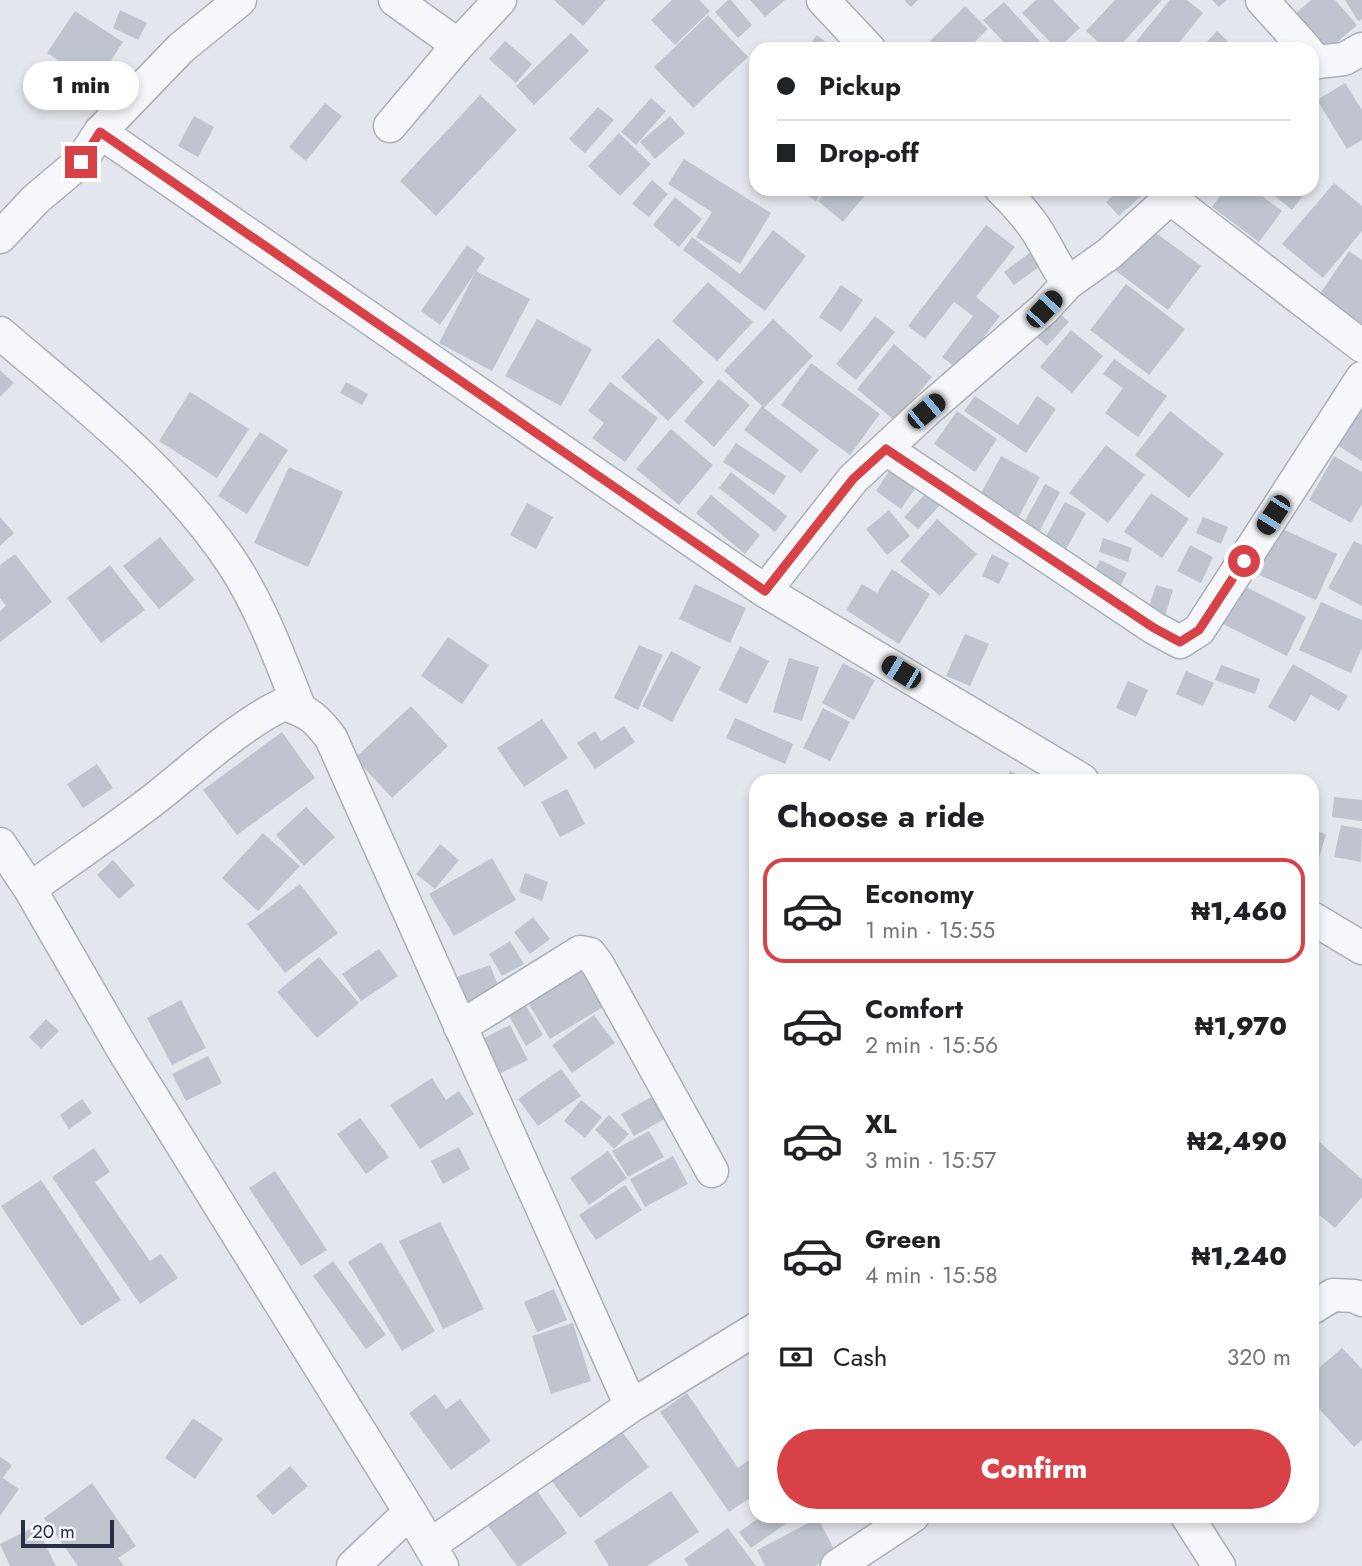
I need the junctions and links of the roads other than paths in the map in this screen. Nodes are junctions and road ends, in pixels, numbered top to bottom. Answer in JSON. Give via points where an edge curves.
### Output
{"nodes":[{"id":1,"x":240,"y":0,"type":"edge"},
{"id":2,"x":395,"y":0,"type":"edge"},
{"id":3,"x":500,"y":0,"type":"edge"},
{"id":4,"x":823,"y":0,"type":"edge"},
{"id":5,"x":1262,"y":0,"type":"edge"},
{"id":6,"x":862,"y":42,"type":"edge"},
{"id":7,"x":1300,"y":42,"type":"edge"},
{"id":8,"x":458,"y":45,"type":"junction"},
{"id":9,"x":1362,"y":49,"type":"edge"},
{"id":10,"x":1319,"y":62,"type":"edge"},
{"id":11,"x":390,"y":126,"type":"dead end"},
{"id":12,"x":100,"y":132,"type":"junction"},
{"id":13,"x":1007,"y":196,"type":"edge"},
{"id":14,"x":0,"y":237,"type":"edge"},
{"id":15,"x":1068,"y":283,"type":"junction"},
{"id":16,"x":0,"y":333,"type":"edge"},
{"id":17,"x":1362,"y":346,"type":"edge"},
{"id":18,"x":1362,"y":378,"type":"edge"},
{"id":19,"x":886,"y":449,"type":"junction"},
{"id":20,"x":765,"y":591,"type":"junction"},
{"id":21,"x":300,"y":709,"type":"junction"},
{"id":22,"x":1072,"y":774,"type":"edge"},
{"id":23,"x":0,"y":844,"type":"edge"},
{"id":24,"x":30,"y":889,"type":"junction"},
{"id":25,"x":1319,"y":922,"type":"edge"},
{"id":26,"x":1362,"y":948,"type":"edge"},
{"id":27,"x":460,"y":1027,"type":"junction"},
{"id":28,"x":712,"y":1171,"type":"dead end"},
{"id":29,"x":1362,"y":1300,"type":"edge"},
{"id":30,"x":1319,"y":1304,"type":"edge"},
{"id":31,"x":749,"y":1333,"type":"edge"},
{"id":32,"x":631,"y":1406,"type":"junction"},
{"id":33,"x":410,"y":1511,"type":"junction"},
{"id":34,"x":903,"y":1523,"type":"edge"},
{"id":35,"x":1191,"y":1523,"type":"edge"},
{"id":36,"x":436,"y":1555,"type":"edge"},
{"id":37,"x":353,"y":1566,"type":"edge"},
{"id":38,"x":837,"y":1566,"type":"edge"},
{"id":39,"x":1219,"y":1566,"type":"edge"}],
"edges":[{"from":1,"to":12,"type":"street","via":[[181,48]]},
{"from":2,"to":8,"type":"street"},
{"from":3,"to":8,"type":"street"},
{"from":4,"to":6,"type":"street"},
{"from":5,"to":7,"type":"street"},
{"from":8,"to":11,"type":"street"},
{"from":9,"to":10,"type":"street","via":[[1344,59]]},
{"from":12,"to":14,"type":"street","via":[[81,162]]},
{"from":12,"to":20,"type":"street"},
{"from":13,"to":15,"type":"street","via":[[1032,223]]},
{"from":15,"to":17,"type":"street","via":[[1110,253],[1170,198]]},
{"from":15,"to":19,"type":"street"},
{"from":16,"to":21,"type":"street","via":[[121,436],[187,503],[233,565],[270,632]]},
{"from":18,"to":19,"type":"street","via":[[1199,630],[1180,642]]},
{"from":19,"to":20,"type":"street","via":[[853,479]]},
{"from":20,"to":22,"type":"street"},
{"from":21,"to":24,"type":"street","via":[[284,704],[268,711]]},
{"from":21,"to":27,"type":"street","via":[[318,720],[331,738]]},
{"from":23,"to":24,"type":"street"},
{"from":24,"to":33,"type":"street","via":[[122,1048]]},
{"from":25,"to":26,"type":"street"},
{"from":27,"to":28,"type":"street","via":[[580,952],[590,954]]},
{"from":27,"to":32,"type":"street"},
{"from":29,"to":30,"type":"street","via":[[1333,1295]]},
{"from":31,"to":32,"type":"street"},
{"from":32,"to":36,"type":"street"},
{"from":33,"to":36,"type":"street"},
{"from":33,"to":37,"type":"street"},
{"from":34,"to":38,"type":"street"},
{"from":35,"to":39,"type":"street"}]}
